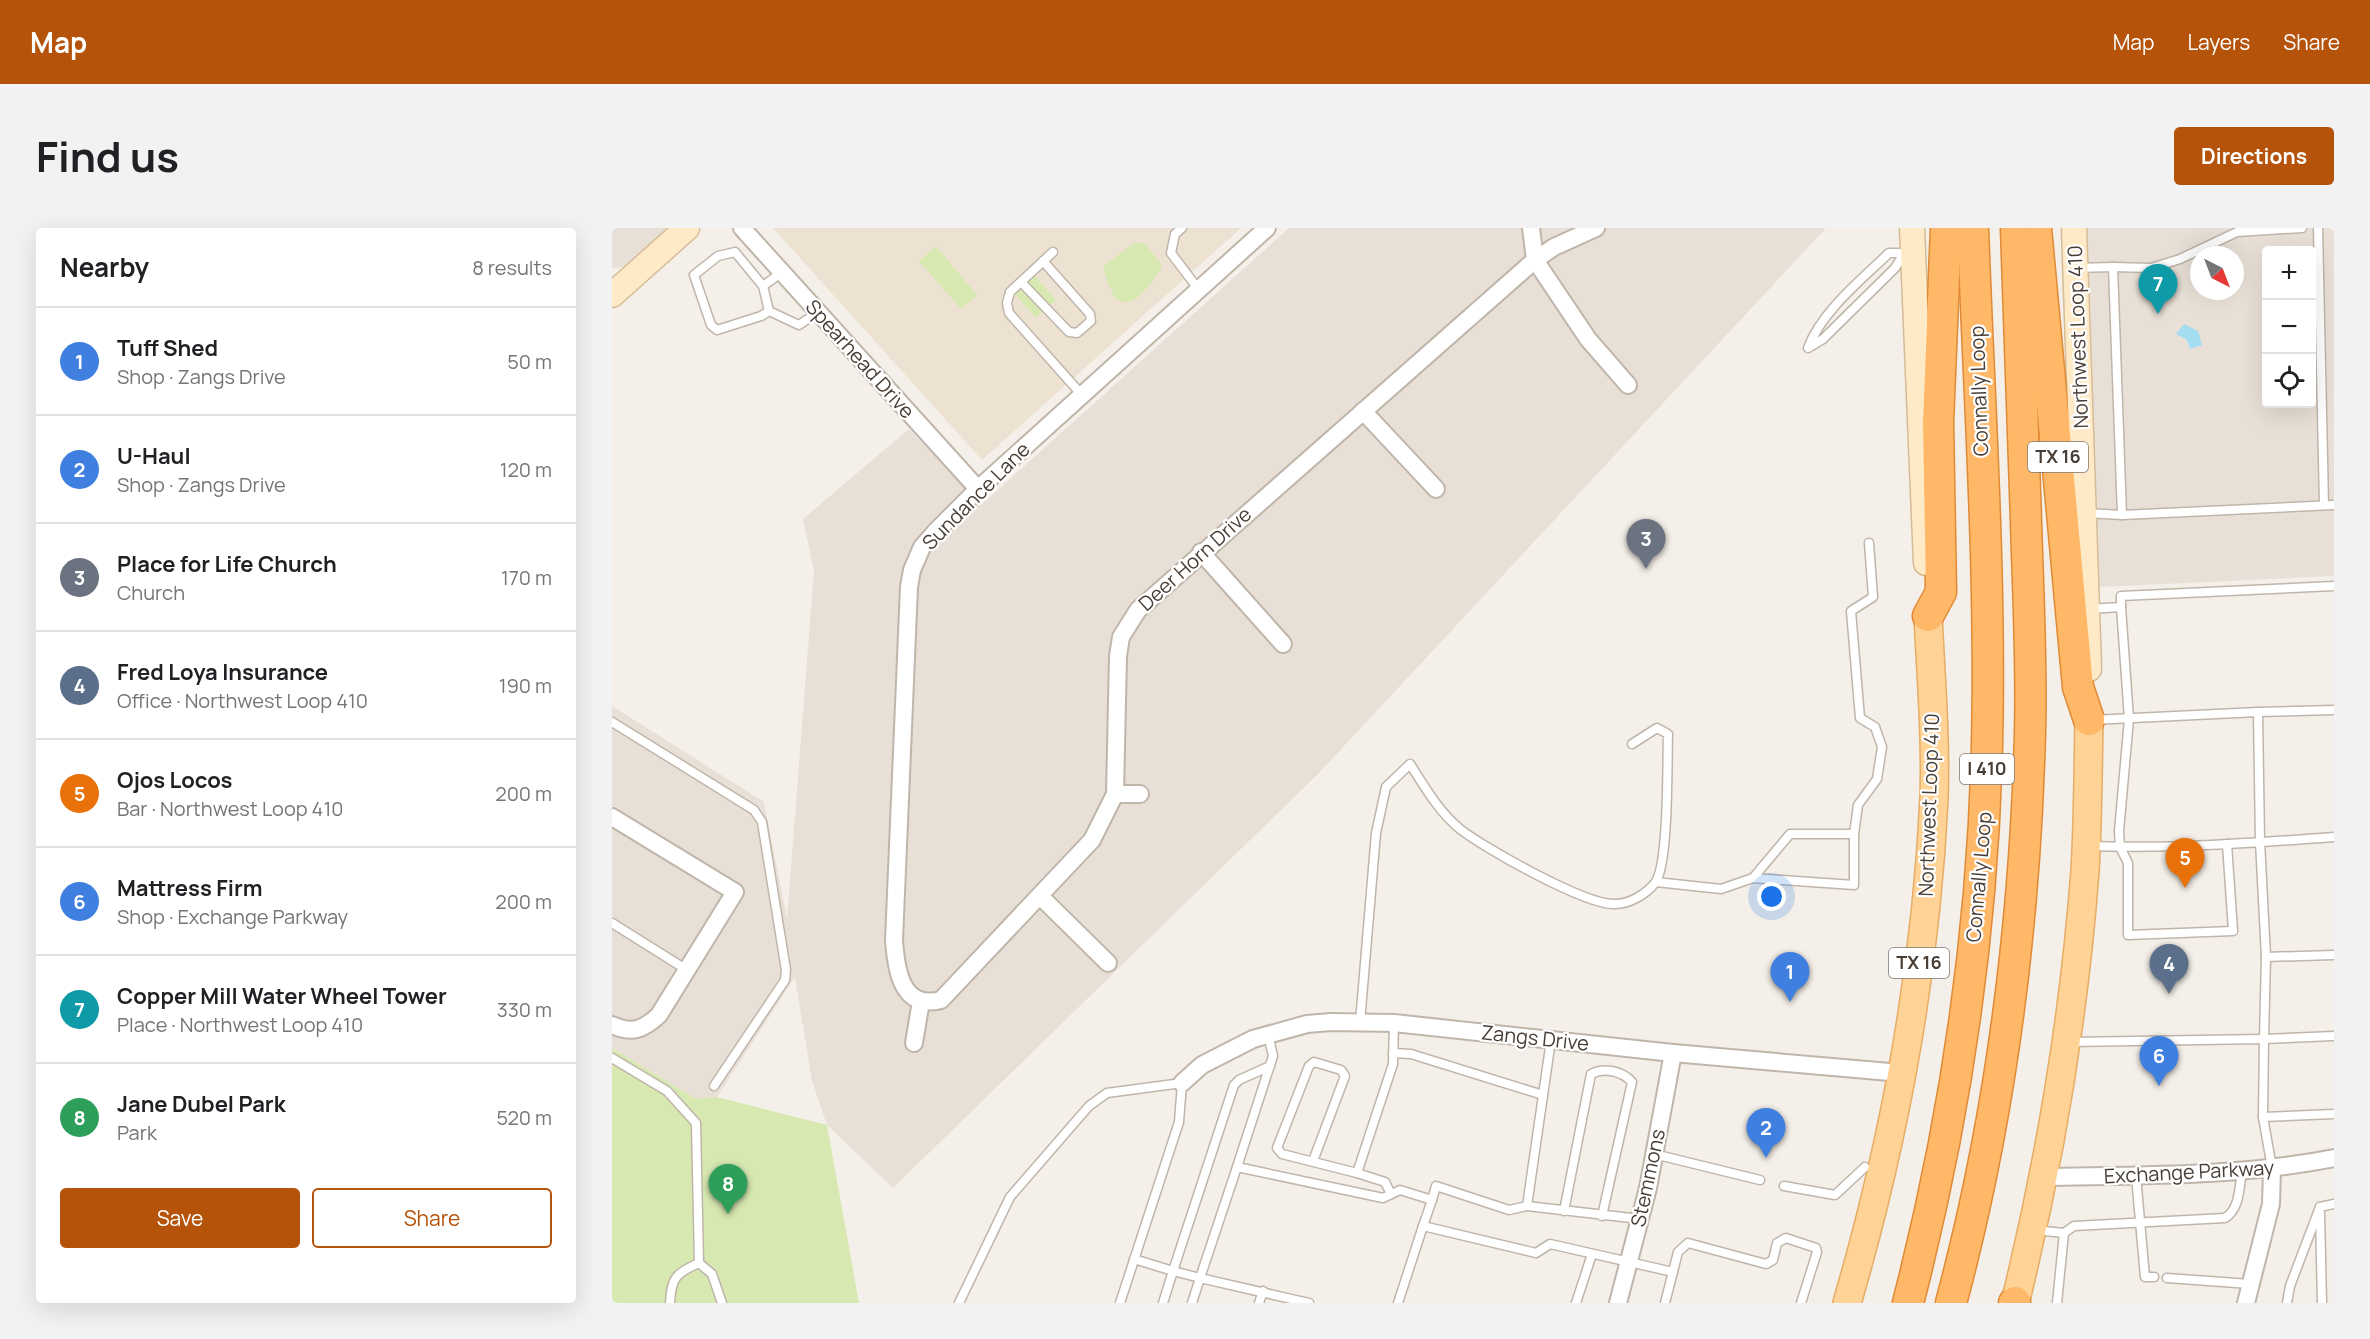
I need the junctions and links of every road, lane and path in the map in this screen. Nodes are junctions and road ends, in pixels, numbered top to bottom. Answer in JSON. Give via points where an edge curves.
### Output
{"nodes":[{"id":1,"x":687,"y":228,"type":"edge"},
{"id":2,"x":742,"y":228,"type":"edge"},
{"id":3,"x":1182,"y":228,"type":"edge"},
{"id":4,"x":1267,"y":228,"type":"edge"},
{"id":5,"x":1531,"y":228,"type":"edge"},
{"id":6,"x":1596,"y":228,"type":"edge"},
{"id":7,"x":1912,"y":228,"type":"edge"},
{"id":8,"x":1946,"y":228,"type":"edge"},
{"id":9,"x":1972,"y":228,"type":"edge"},
{"id":10,"x":2016,"y":228,"type":"edge"},
{"id":11,"x":2036,"y":228,"type":"edge"},
{"id":12,"x":2074,"y":228,"type":"edge"},
{"id":13,"x":2302,"y":228,"type":"edge"},
{"id":14,"x":2318,"y":228,"type":"edge"},
{"id":15,"x":1053,"y":252,"type":"dead end"},
{"id":16,"x":1908,"y":254,"type":"junction"},
{"id":17,"x":1535,"y":260,"type":"junction"},
{"id":18,"x":1043,"y":261,"type":"junction"},
{"id":19,"x":2113,"y":267,"type":"junction"},
{"id":20,"x":2076,"y":268,"type":"junction"},
{"id":21,"x":638,"y":272,"type":"junction"},
{"id":22,"x":782,"y":272,"type":"junction"},
{"id":23,"x":612,"y":276,"type":"edge"},
{"id":24,"x":1021,"y":282,"type":"junction"},
{"id":25,"x":763,"y":286,"type":"junction"},
{"id":26,"x":1199,"y":290,"type":"junction"},
{"id":27,"x":612,"y":296,"type":"edge"},
{"id":28,"x":769,"y":311,"type":"junction"},
{"id":29,"x":818,"y":312,"type":"junction"},
{"id":30,"x":1628,"y":385,"type":"dead end"},
{"id":31,"x":1082,"y":395,"type":"junction"},
{"id":32,"x":1363,"y":411,"type":"junction"},
{"id":33,"x":978,"y":489,"type":"junction"},
{"id":34,"x":1436,"y":489,"type":"dead end"},
{"id":35,"x":2324,"y":505,"type":"junction"},
{"id":36,"x":2334,"y":505,"type":"edge"},
{"id":37,"x":2085,"y":513,"type":"junction"},
{"id":38,"x":2122,"y":515,"type":"junction"},
{"id":39,"x":1869,"y":543,"type":"dead end"},
{"id":40,"x":1201,"y":552,"type":"junction"},
{"id":41,"x":2334,"y":586,"type":"edge"},
{"id":42,"x":2121,"y":607,"type":"junction"},
{"id":43,"x":2088,"y":609,"type":"junction"},
{"id":44,"x":1929,"y":616,"type":"junction"},
{"id":45,"x":1283,"y":644,"type":"dead end"},
{"id":46,"x":2334,"y":710,"type":"edge"},
{"id":47,"x":2258,"y":712,"type":"junction"},
{"id":48,"x":2129,"y":719,"type":"junction"},
{"id":49,"x":2089,"y":720,"type":"junction"},
{"id":50,"x":612,"y":722,"type":"edge"},
{"id":51,"x":1632,"y":744,"type":"dead end"},
{"id":52,"x":1115,"y":794,"type":"junction"},
{"id":53,"x":1140,"y":794,"type":"dead end"},
{"id":54,"x":612,"y":817,"type":"edge"},
{"id":55,"x":1854,"y":834,"type":"junction"},
{"id":56,"x":2334,"y":837,"type":"edge"},
{"id":57,"x":2260,"y":842,"type":"junction"},
{"id":58,"x":2227,"y":844,"type":"junction"},
{"id":59,"x":2086,"y":846,"type":"junction"},
{"id":60,"x":2120,"y":847,"type":"junction"},
{"id":61,"x":1753,"y":878,"type":"junction"},
{"id":62,"x":1656,"y":882,"type":"junction"},
{"id":63,"x":1040,"y":896,"type":"junction"},
{"id":64,"x":612,"y":923,"type":"edge"},
{"id":65,"x":2334,"y":955,"type":"edge"},
{"id":66,"x":2266,"y":957,"type":"junction"},
{"id":67,"x":1108,"y":963,"type":"dead end"},
{"id":68,"x":687,"y":970,"type":"junction"},
{"id":69,"x":921,"y":1000,"type":"junction"},
{"id":70,"x":1360,"y":1022,"type":"junction"},
{"id":71,"x":1394,"y":1023,"type":"junction"},
{"id":72,"x":612,"y":1026,"type":"edge"},
{"id":73,"x":1268,"y":1034,"type":"junction"},
{"id":74,"x":2334,"y":1036,"type":"edge"},
{"id":75,"x":2264,"y":1039,"type":"junction"},
{"id":76,"x":1551,"y":1040,"type":"junction"},
{"id":77,"x":2066,"y":1042,"type":"junction"},
{"id":78,"x":914,"y":1043,"type":"dead end"},
{"id":79,"x":1394,"y":1053,"type":"junction"},
{"id":80,"x":1674,"y":1053,"type":"junction"},
{"id":81,"x":612,"y":1058,"type":"edge"},
{"id":82,"x":1270,"y":1066,"type":"junction"},
{"id":83,"x":1901,"y":1073,"type":"junction"},
{"id":84,"x":1182,"y":1083,"type":"junction"},
{"id":85,"x":714,"y":1086,"type":"dead end"},
{"id":86,"x":1543,"y":1095,"type":"junction"},
{"id":87,"x":2334,"y":1114,"type":"edge"},
{"id":88,"x":2263,"y":1117,"type":"junction"},
{"id":89,"x":1654,"y":1154,"type":"junction"},
{"id":90,"x":2334,"y":1158,"type":"edge"},
{"id":91,"x":1313,"y":1161,"type":"junction"},
{"id":92,"x":1237,"y":1167,"type":"junction"},
{"id":93,"x":1865,"y":1167,"type":"dead end"},
{"id":94,"x":2272,"y":1168,"type":"junction"},
{"id":95,"x":2242,"y":1171,"type":"junction"},
{"id":96,"x":1357,"y":1173,"type":"junction"},
{"id":97,"x":2136,"y":1176,"type":"junction"},
{"id":98,"x":2044,"y":1177,"type":"junction"},
{"id":99,"x":1760,"y":1180,"type":"dead end"},
{"id":100,"x":1785,"y":1186,"type":"dead end"},
{"id":101,"x":1391,"y":1194,"type":"junction"},
{"id":102,"x":1432,"y":1200,"type":"junction"},
{"id":103,"x":2334,"y":1204,"type":"edge"},
{"id":104,"x":1527,"y":1206,"type":"junction"},
{"id":105,"x":2320,"y":1207,"type":"junction"},
{"id":106,"x":1564,"y":1211,"type":"junction"},
{"id":107,"x":1602,"y":1216,"type":"junction"},
{"id":108,"x":1640,"y":1219,"type":"junction"},
{"id":109,"x":2139,"y":1224,"type":"junction"},
{"id":110,"x":1423,"y":1226,"type":"junction"},
{"id":111,"x":2033,"y":1230,"type":"junction"},
{"id":112,"x":2064,"y":1233,"type":"junction"},
{"id":113,"x":1592,"y":1254,"type":"junction"},
{"id":114,"x":1134,"y":1259,"type":"junction"},
{"id":115,"x":1629,"y":1262,"type":"junction"},
{"id":116,"x":699,"y":1263,"type":"junction"},
{"id":117,"x":1173,"y":1271,"type":"junction"},
{"id":118,"x":1673,"y":1272,"type":"junction"},
{"id":119,"x":2154,"y":1277,"type":"dead end"},
{"id":120,"x":1200,"y":1278,"type":"junction"},
{"id":121,"x":2167,"y":1278,"type":"dead end"},
{"id":122,"x":2250,"y":1284,"type":"junction"},
{"id":123,"x":1263,"y":1291,"type":"junction"},
{"id":124,"x":670,"y":1303,"type":"edge"},
{"id":125,"x":722,"y":1303,"type":"edge"},
{"id":126,"x":958,"y":1303,"type":"edge"},
{"id":127,"x":1120,"y":1303,"type":"edge"},
{"id":128,"x":1163,"y":1303,"type":"edge"},
{"id":129,"x":1191,"y":1303,"type":"edge"},
{"id":130,"x":1259,"y":1303,"type":"edge"},
{"id":131,"x":1309,"y":1303,"type":"edge"},
{"id":132,"x":1398,"y":1303,"type":"edge"},
{"id":133,"x":1576,"y":1303,"type":"edge"},
{"id":134,"x":1618,"y":1303,"type":"edge"},
{"id":135,"x":1665,"y":1303,"type":"edge"},
{"id":136,"x":1801,"y":1303,"type":"edge"},
{"id":137,"x":1847,"y":1303,"type":"edge"},
{"id":138,"x":1908,"y":1303,"type":"edge"},
{"id":139,"x":1952,"y":1303,"type":"edge"},
{"id":140,"x":2014,"y":1303,"type":"edge"},
{"id":141,"x":2057,"y":1303,"type":"edge"},
{"id":142,"x":2246,"y":1303,"type":"edge"},
{"id":143,"x":2288,"y":1303,"type":"edge"},
{"id":144,"x":2322,"y":1303,"type":"edge"}],
"edges":[{"from":1,"to":21,"type":"main road"},
{"from":2,"to":22,"type":"street","name":"Spearhead Drive"},
{"from":3,"to":26,"type":"lane","via":[[1175,234],[1171,253]]},
{"from":4,"to":26,"type":"street","name":"Sundance Lane"},
{"from":5,"to":17,"type":"street"},
{"from":6,"to":17,"type":"street","name":"Deer Horn Drive"},
{"from":7,"to":16,"type":"main road","name":"Northwest Loop 410"},
{"from":8,"to":44,"type":"highway","number":"TX 16","via":[[1938,422],[1941,592]]},
{"from":9,"to":138,"type":"highway","name":"Connally Loop","number":"I 410","via":[[1988,642],[1983,848],[1954,1086]]},
{"from":10,"to":139,"type":"highway","number":"I 410","via":[[2030,628],[2026,832],[2018,934],[2001,1062],[1982,1172]]},
{"from":11,"to":49,"type":"highway","number":"TX 16","via":[[2078,687]]},
{"from":12,"to":20,"type":"main road","name":"Northwest Loop 410"},
{"from":13,"to":19,"type":"lane","via":[[2237,232],[2155,267]]},
{"from":14,"to":35,"type":"lane"},
{"from":15,"to":18,"type":"lane"},
{"from":16,"to":16,"type":"lane","via":[[1889,253],[1814,332],[1808,348],[1823,339]]},
{"from":16,"to":44,"type":"main road","name":"Northwest Loop 410"},
{"from":17,"to":30,"type":"street","via":[[1588,339]]},
{"from":17,"to":32,"type":"street","name":"Deer Horn Drive"},
{"from":18,"to":24,"type":"lane"},
{"from":18,"to":24,"type":"lane","via":[[1090,314],[1091,321],[1077,333],[1069,332]]},
{"from":19,"to":20,"type":"lane"},
{"from":19,"to":38,"type":"lane"},
{"from":20,"to":37,"type":"main road","name":"Northwest Loop 410"},
{"from":21,"to":23,"type":"main road"},
{"from":21,"to":27,"type":"main road"},
{"from":22,"to":25,"type":"lane"},
{"from":22,"to":29,"type":"street","name":"Spearhead Drive"},
{"from":24,"to":31,"type":"lane","via":[[1010,292],[1009,313]]},
{"from":25,"to":28,"type":"lane"},
{"from":25,"to":28,"type":"lane","via":[[735,252],[718,256],[694,275],[711,325],[717,330]]},
{"from":26,"to":31,"type":"street","name":"Sundance Lane"},
{"from":28,"to":29,"type":"lane","via":[[799,325]]},
{"from":29,"to":33,"type":"street","name":"Spearhead Drive"},
{"from":31,"to":33,"type":"street","name":"Sundance Lane"},
{"from":32,"to":34,"type":"street"},
{"from":32,"to":40,"type":"street","name":"Deer Horn Drive"},
{"from":33,"to":69,"type":"street","name":"Sundance Lane","via":[[922,547],[909,587],[894,940],[902,985]]},
{"from":35,"to":36,"type":"lane"},
{"from":35,"to":38,"type":"lane"},
{"from":37,"to":38,"type":"lane"},
{"from":37,"to":43,"type":"main road","name":"Northwest Loop 410"},
{"from":39,"to":55,"type":"lane","via":[[1873,597],[1851,612],[1860,718],[1875,727],[1882,747],[1877,779],[1858,805]]},
{"from":40,"to":45,"type":"street"},
{"from":40,"to":52,"type":"street","name":"Deer Horn Drive","via":[[1138,610],[1121,637]]},
{"from":41,"to":42,"type":"lane","via":[[2121,596]]},
{"from":42,"to":43,"type":"lane"},
{"from":42,"to":48,"type":"lane"},
{"from":43,"to":49,"type":"main road","name":"Northwest Loop 410"},
{"from":44,"to":83,"type":"main road","name":"Northwest Loop 410","number":"TX 16","via":[[1933,808],[1916,989]]},
{"from":46,"to":47,"type":"lane"},
{"from":47,"to":48,"type":"lane"},
{"from":47,"to":57,"type":"lane"},
{"from":48,"to":49,"type":"lane"},
{"from":48,"to":60,"type":"lane"},
{"from":49,"to":59,"type":"main road","name":"Northwest Loop 410","number":"TX 16"},
{"from":50,"to":85,"type":"lane","via":[[754,810],[762,822],[785,980]]},
{"from":51,"to":62,"type":"lane","via":[[1657,729],[1668,734],[1664,860]]},
{"from":52,"to":53,"type":"street"},
{"from":52,"to":63,"type":"street","name":"Deer Horn Drive","via":[[1092,840]]},
{"from":54,"to":68,"type":"street","via":[[735,892]]},
{"from":55,"to":61,"type":"lane","via":[[1790,834]]},
{"from":55,"to":61,"type":"lane","via":[[1854,885]]},
{"from":56,"to":57,"type":"lane"},
{"from":57,"to":58,"type":"lane"},
{"from":57,"to":66,"type":"lane"},
{"from":58,"to":60,"type":"lane"},
{"from":58,"to":60,"type":"lane","via":[[2233,931],[2128,936],[2128,863]]},
{"from":59,"to":60,"type":"lane"},
{"from":59,"to":77,"type":"main road","name":"Northwest Loop 410","number":"TX 16"},
{"from":61,"to":62,"type":"lane","via":[[1721,889]]},
{"from":62,"to":70,"type":"lane","via":[[1638,898],[1615,904],[1581,897],[1460,829],[1428,793],[1410,764],[1386,787],[1376,832]]},
{"from":63,"to":67,"type":"street"},
{"from":63,"to":69,"type":"street","name":"Deer Horn Drive","via":[[941,1000]]},
{"from":64,"to":68,"type":"lane"},
{"from":65,"to":66,"type":"lane"},
{"from":66,"to":75,"type":"lane"},
{"from":68,"to":72,"type":"street","via":[[649,1024],[627,1031]]},
{"from":69,"to":78,"type":"street"},
{"from":70,"to":71,"type":"street","name":"Zangs Drive"},
{"from":70,"to":73,"type":"street","name":"Zangs Drive","via":[[1307,1024]]},
{"from":71,"to":76,"type":"street","name":"Zangs Drive"},
{"from":71,"to":79,"type":"lane"},
{"from":73,"to":82,"type":"lane","via":[[1273,1056]]},
{"from":73,"to":84,"type":"street","name":"Zangs Drive","via":[[1202,1065]]},
{"from":74,"to":75,"type":"lane"},
{"from":75,"to":77,"type":"lane"},
{"from":75,"to":88,"type":"lane"},
{"from":76,"to":80,"type":"street","name":"Zangs Drive"},
{"from":76,"to":86,"type":"lane"},
{"from":77,"to":98,"type":"main road","name":"Northwest Loop 410","number":"TX 16"},
{"from":79,"to":86,"type":"lane","via":[[1411,1054]]},
{"from":79,"to":96,"type":"lane"},
{"from":80,"to":83,"type":"street","name":"Zangs Drive"},
{"from":80,"to":89,"type":"street","name":"Stemmons"},
{"from":81,"to":116,"type":"lane","via":[[667,1091],[696,1123]]},
{"from":82,"to":92,"type":"lane"},
{"from":82,"to":117,"type":"lane","via":[[1234,1085]]},
{"from":83,"to":137,"type":"main road","name":"Northwest Loop 410","number":"TX 16","via":[[1890,1138]]},
{"from":84,"to":114,"type":"lane","via":[[1179,1122]]},
{"from":84,"to":126,"type":"lane","via":[[1107,1092],[1089,1106],[1010,1197]]},
{"from":86,"to":104,"type":"lane"},
{"from":87,"to":88,"type":"lane"},
{"from":88,"to":94,"type":"lane"},
{"from":89,"to":99,"type":"lane"},
{"from":89,"to":108,"type":"street","name":"Stemmons"},
{"from":90,"to":94,"type":"street","name":"Exchange Parkway"},
{"from":91,"to":91,"type":"lane","via":[[1282,1154],[1277,1148],[1309,1066],[1314,1062],[1341,1070],[1345,1076]]},
{"from":91,"to":96,"type":"lane"},
{"from":92,"to":101,"type":"lane","via":[[1383,1198]]},
{"from":92,"to":120,"type":"lane"},
{"from":93,"to":100,"type":"lane","via":[[1835,1195]]},
{"from":94,"to":95,"type":"street","name":"Exchange Parkway"},
{"from":94,"to":122,"type":"street","via":[[2271,1204]]},
{"from":95,"to":97,"type":"street","name":"Exchange Parkway"},
{"from":95,"to":109,"type":"lane","via":[[2237,1204],[2225,1218]]},
{"from":96,"to":101,"type":"lane","via":[[1385,1182]]},
{"from":97,"to":98,"type":"street","name":"Exchange Parkway"},
{"from":97,"to":109,"type":"lane"},
{"from":98,"to":111,"type":"main road","name":"Northwest Loop 410","number":"TX 16"},
{"from":101,"to":102,"type":"lane","via":[[1400,1190]]},
{"from":102,"to":104,"type":"lane","via":[[1437,1186],[1509,1210]]},
{"from":102,"to":110,"type":"lane"},
{"from":103,"to":105,"type":"lane"},
{"from":104,"to":106,"type":"lane"},
{"from":105,"to":143,"type":"lane","via":[[2290,1286]]},
{"from":105,"to":144,"type":"lane"},
{"from":106,"to":107,"type":"lane"},
{"from":106,"to":107,"type":"lane","via":[[1591,1074],[1600,1069],[1625,1075],[1632,1082]]},
{"from":107,"to":108,"type":"lane"},
{"from":108,"to":115,"type":"street","name":"Stemmons"},
{"from":109,"to":112,"type":"lane","via":[[2074,1226]]},
{"from":109,"to":119,"type":"lane","via":[[2145,1277]]},
{"from":110,"to":113,"type":"lane","via":[[1536,1253],[1550,1244]]},
{"from":110,"to":132,"type":"lane"},
{"from":111,"to":112,"type":"lane"},
{"from":111,"to":140,"type":"main road","name":"Northwest Loop 410","number":"TX 16"},
{"from":112,"to":141,"type":"lane"},
{"from":113,"to":115,"type":"lane"},
{"from":113,"to":133,"type":"lane"},
{"from":114,"to":117,"type":"lane"},
{"from":114,"to":127,"type":"lane"},
{"from":115,"to":118,"type":"lane"},
{"from":115,"to":134,"type":"street","name":"Stemmons"},
{"from":116,"to":124,"type":"lane","via":[[682,1270],[672,1282]]},
{"from":116,"to":125,"type":"lane","via":[[712,1274]]},
{"from":117,"to":120,"type":"lane"},
{"from":117,"to":128,"type":"lane"},
{"from":118,"to":135,"type":"lane"},
{"from":118,"to":136,"type":"lane","via":[[1678,1252],[1688,1243],[1766,1264],[1773,1260],[1777,1243],[1786,1238],[1816,1248],[1817,1252]]},
{"from":120,"to":123,"type":"lane"},
{"from":120,"to":129,"type":"lane"},
{"from":121,"to":122,"type":"lane"},
{"from":122,"to":142,"type":"street"},
{"from":123,"to":130,"type":"lane"},
{"from":123,"to":131,"type":"lane"}]}
